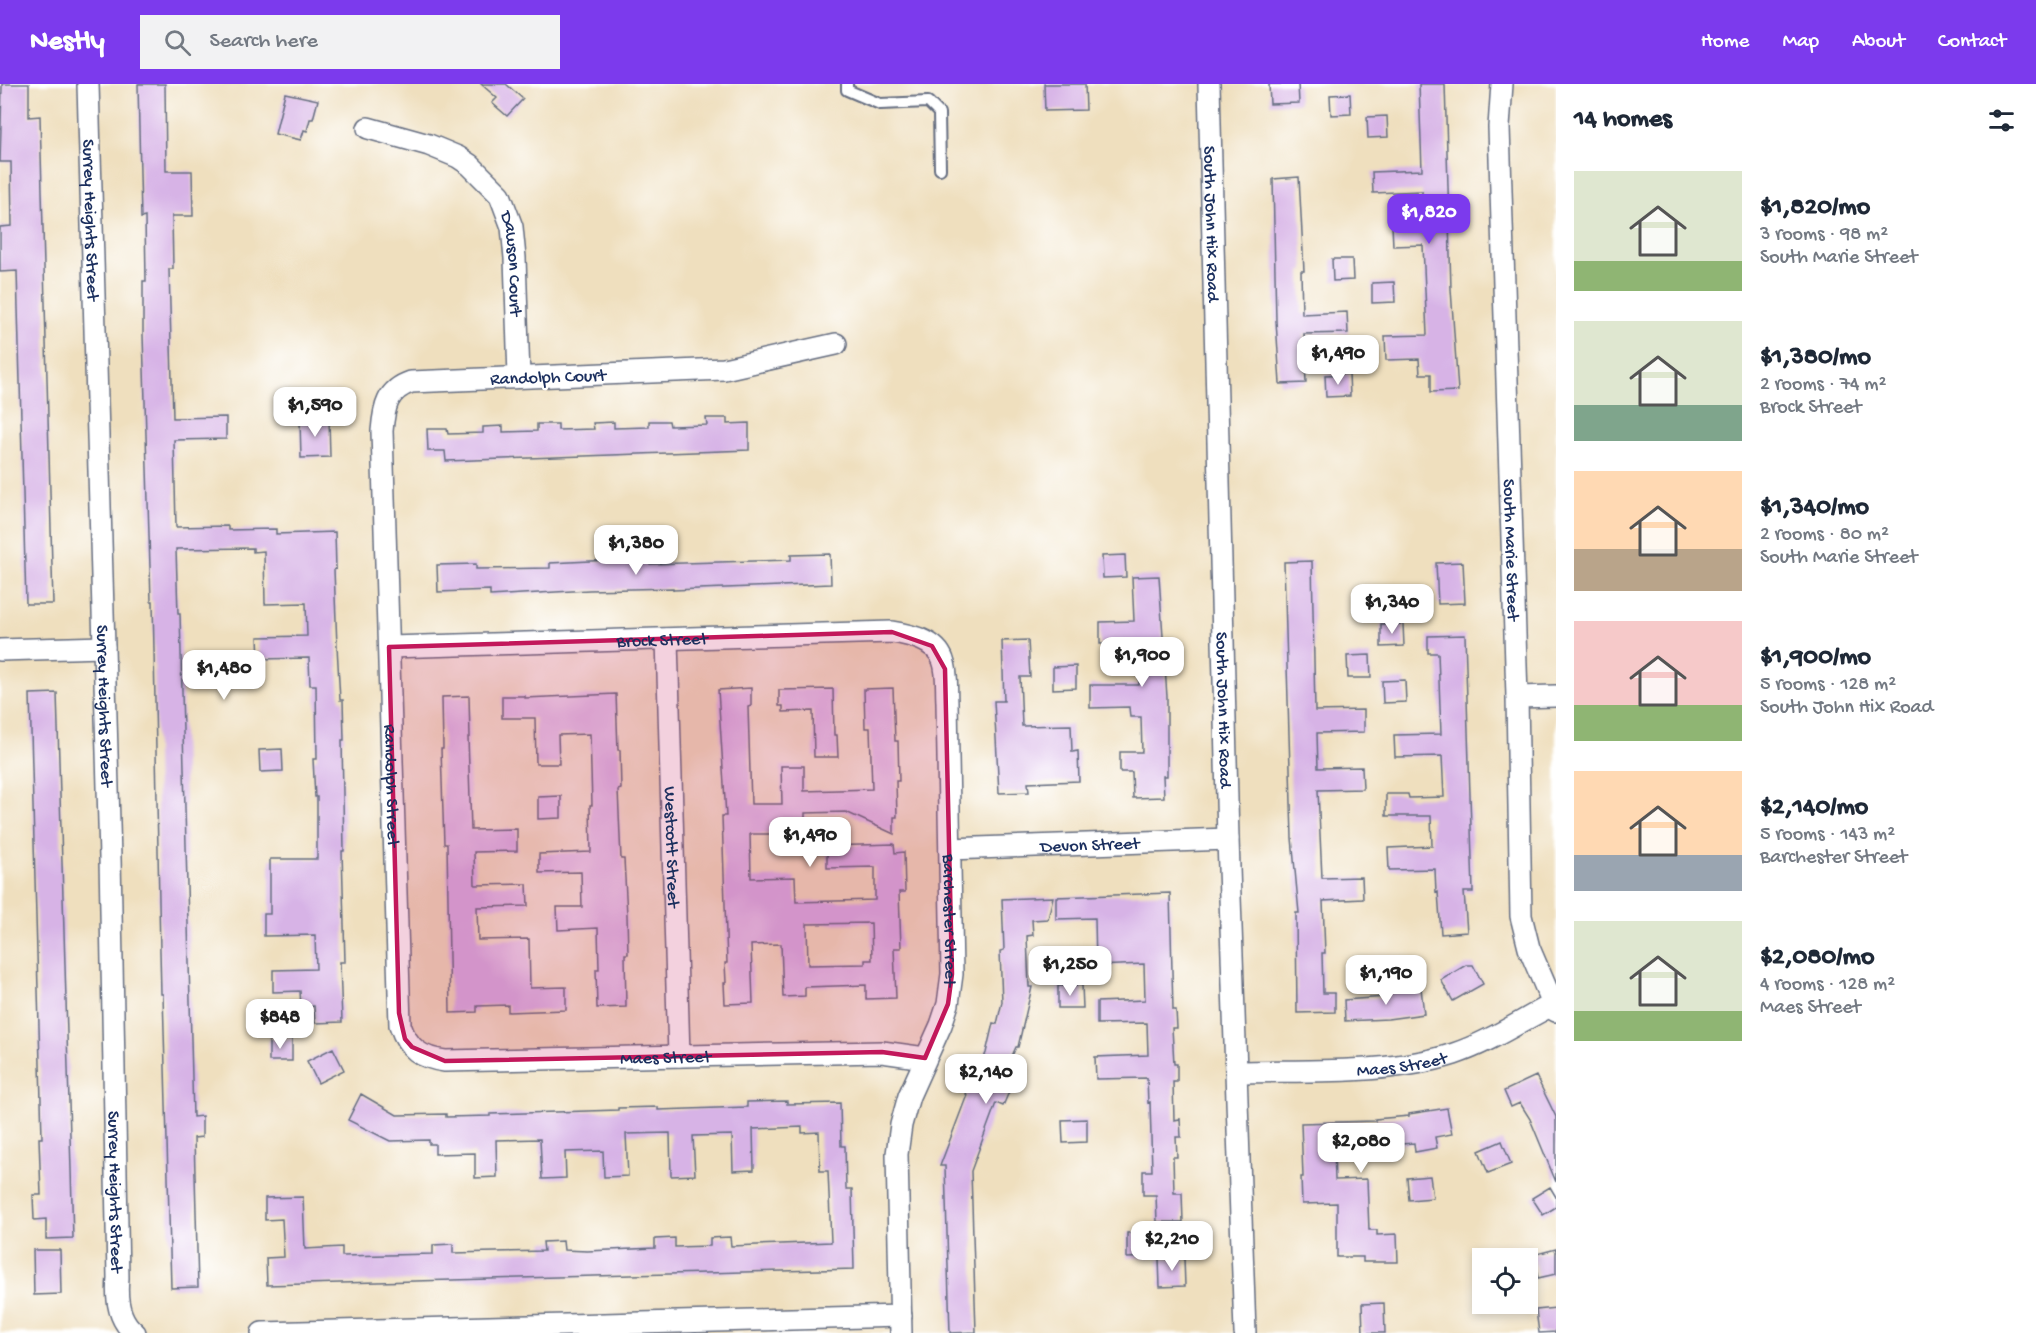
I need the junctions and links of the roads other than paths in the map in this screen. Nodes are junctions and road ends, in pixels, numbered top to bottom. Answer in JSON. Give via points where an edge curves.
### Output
{"nodes":[{"id":1,"x":88,"y":84,"type":"edge"},
{"id":2,"x":847,"y":84,"type":"edge"},
{"id":3,"x":1209,"y":84,"type":"edge"},
{"id":4,"x":1502,"y":84,"type":"edge"},
{"id":5,"x":368,"y":128,"type":"dead end"},
{"id":6,"x":940,"y":169,"type":"dead end"},
{"id":7,"x":836,"y":344,"type":"dead end"},
{"id":8,"x":519,"y":377,"type":"junction"},
{"id":9,"x":385,"y":522,"type":"joint"},
{"id":10,"x":667,"y":639,"type":"junction"},
{"id":11,"x":932,"y":646,"type":"joint"},
{"id":12,"x":104,"y":647,"type":"junction"},
{"id":13,"x":390,"y":647,"type":"junction"},
{"id":14,"x":0,"y":650,"type":"edge"},
{"id":15,"x":1556,"y":696,"type":"edge"},
{"id":16,"x":1517,"y":697,"type":"junction"},
{"id":17,"x":1228,"y":839,"type":"junction"},
{"id":18,"x":950,"y":849,"type":"junction"},
{"id":19,"x":1555,"y":1006,"type":"edge"},
{"id":20,"x":412,"y":1047,"type":"joint"},
{"id":21,"x":679,"y":1056,"type":"junction"},
{"id":22,"x":925,"y":1058,"type":"junction"},
{"id":23,"x":1236,"y":1072,"type":"junction"},
{"id":24,"x":901,"y":1325,"type":"edge"},
{"id":25,"x":131,"y":1330,"type":"edge"},
{"id":26,"x":262,"y":1333,"type":"edge"},
{"id":27,"x":271,"y":1333,"type":"edge"},
{"id":28,"x":1245,"y":1333,"type":"edge"}],
"edges":[{"from":1,"to":12,"type":"street","name":"Surrey Heights Street"},
{"from":2,"to":6,"type":"lane","via":[[847,90],[880,104],[928,102],[939,113]]},
{"from":3,"to":17,"type":"street","name":"South John Hix Road"},
{"from":4,"to":16,"type":"street","name":"South Marie Street","via":[[1499,127]]},
{"from":5,"to":8,"type":"street","name":"Dawson Court","via":[[458,157],[500,195],[512,227]]},
{"from":7,"to":8,"type":"street","name":"Randolph Court","via":[[724,369]]},
{"from":8,"to":9,"type":"street","name":"Randolph Court","via":[[411,382],[390,394],[382,430]]},
{"from":9,"to":13,"type":"street","name":"Randolph Street"},
{"from":10,"to":11,"type":"street","name":"Brock Street","via":[[892,632],[910,635]]},
{"from":10,"to":13,"type":"street","name":"Brock Street"},
{"from":10,"to":21,"type":"street","name":"Westcott Street"},
{"from":11,"to":18,"type":"street","name":"Barchester Street","via":[[944,660],[945,669]]},
{"from":12,"to":14,"type":"street"},
{"from":12,"to":25,"type":"street","name":"Surrey Heights Street","via":[[117,1293],[119,1310]]},
{"from":13,"to":20,"type":"street","name":"Randolph Street","via":[[399,1013],[405,1039]]},
{"from":15,"to":16,"type":"street"},
{"from":16,"to":19,"type":"street","name":"South Marie Street","via":[[1521,916],[1529,948]]},
{"from":17,"to":18,"type":"street","name":"Devon Street"},
{"from":17,"to":23,"type":"street","name":"South John Hix Road"},
{"from":18,"to":22,"type":"street","name":"Barchester Street","via":[[952,974],[948,1004]]},
{"from":19,"to":23,"type":"street","name":"Maes Street","via":[[1486,1041],[1426,1062],[1373,1068]]},
{"from":20,"to":21,"type":"street","name":"Maes Street","via":[[433,1060],[445,1061]]},
{"from":21,"to":22,"type":"street","name":"Maes Street","via":[[882,1052]]},
{"from":22,"to":24,"type":"street","name":"Barchester Street","via":[[909,1096],[897,1154]]},
{"from":23,"to":28,"type":"street","name":"South John Hix Road"},
{"from":24,"to":27,"type":"street"},
{"from":26,"to":27,"type":"street"}]}
